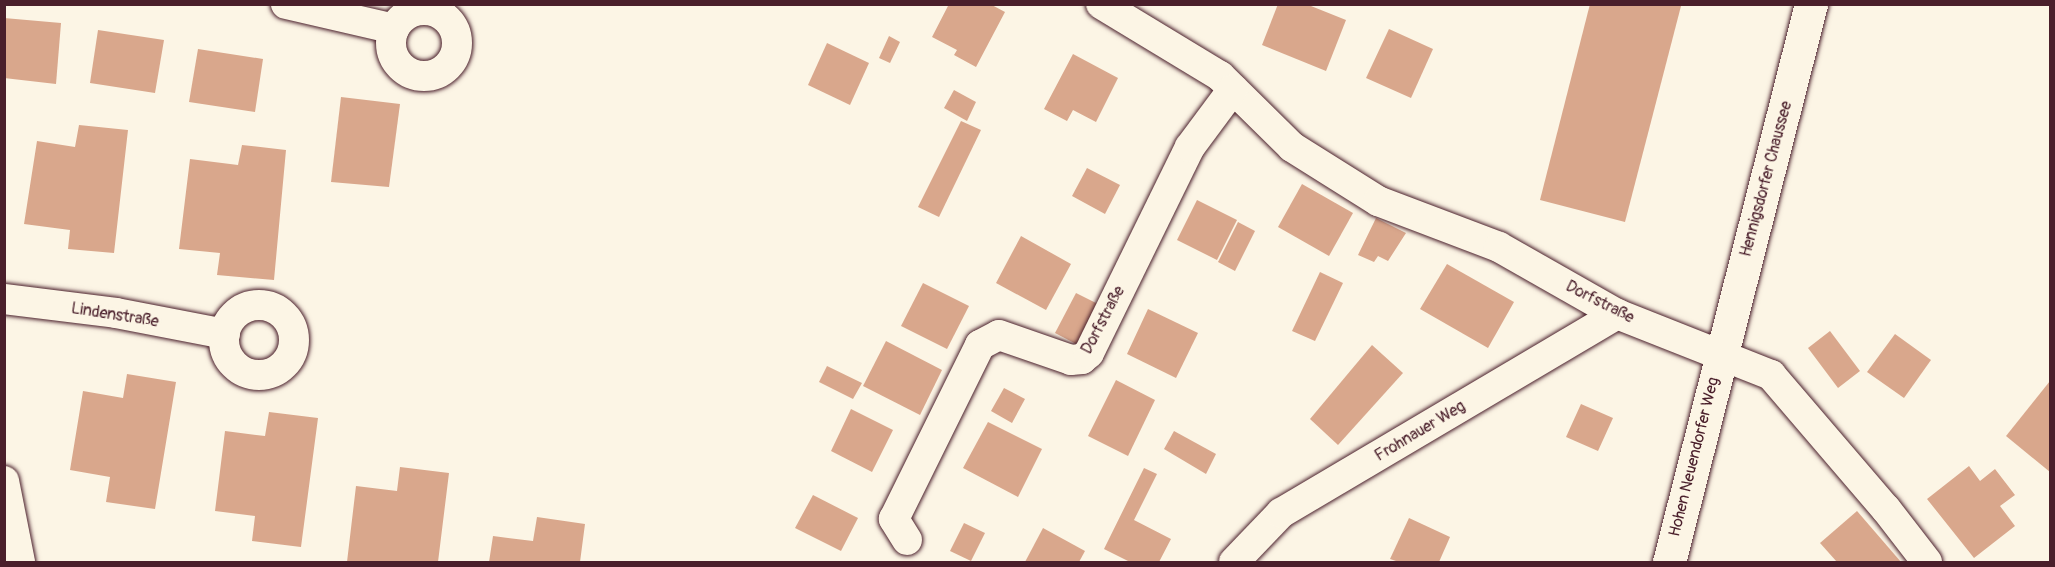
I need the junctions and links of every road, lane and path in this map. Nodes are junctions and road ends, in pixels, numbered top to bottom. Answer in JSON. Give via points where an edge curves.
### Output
{"nodes":[{"id":1,"x":286,"y":4,"type":"edge"},
{"id":2,"x":1101,"y":4,"type":"edge"},
{"id":3,"x":1811,"y":4,"type":"edge"},
{"id":4,"x":394,"y":29,"type":"dead end"},
{"id":5,"x":1233,"y":89,"type":"junction"},
{"id":6,"x":4,"y":299,"type":"edge"},
{"id":7,"x":1617,"y":314,"type":"junction"},
{"id":8,"x":225,"y":334,"type":"dead end"},
{"id":9,"x":1720,"y":352,"type":"junction"},
{"id":10,"x":4,"y":481,"type":"edge"},
{"id":11,"x":908,"y":540,"type":"dead end"},
{"id":12,"x":20,"y":562,"type":"edge"},
{"id":13,"x":1234,"y":562,"type":"edge"},
{"id":14,"x":1669,"y":562,"type":"edge"},
{"id":15,"x":1927,"y":562,"type":"edge"}],
"edges":[{"from":1,"to":4,"type":"street"},
{"from":2,"to":5,"type":"street","name":"Dorfstraße","via":[[1220,76]]},
{"from":3,"to":9,"type":"main road","name":"Hennigsdorfer Chaussee"},
{"from":5,"to":7,"type":"street","name":"Dorfstraße","via":[[1292,147],[1378,201],[1499,247]]},
{"from":5,"to":11,"type":"street","name":"Dorfstraße","via":[[1190,147],[1082,359],[1071,360],[999,335],[980,345],[894,519]]},
{"from":6,"to":8,"type":"street","name":"Lindenstraße","via":[[116,313]]},
{"from":7,"to":9,"type":"street","name":"Dorfstraße"},
{"from":7,"to":13,"type":"street","name":"Frohnauer Weg","via":[[1281,513]]},
{"from":9,"to":14,"type":"main road","name":"Hohen Neuendorfer Weg"},
{"from":9,"to":15,"type":"street","name":"Dorfstraße","via":[[1771,375]]},
{"from":10,"to":12,"type":"street"}]}
